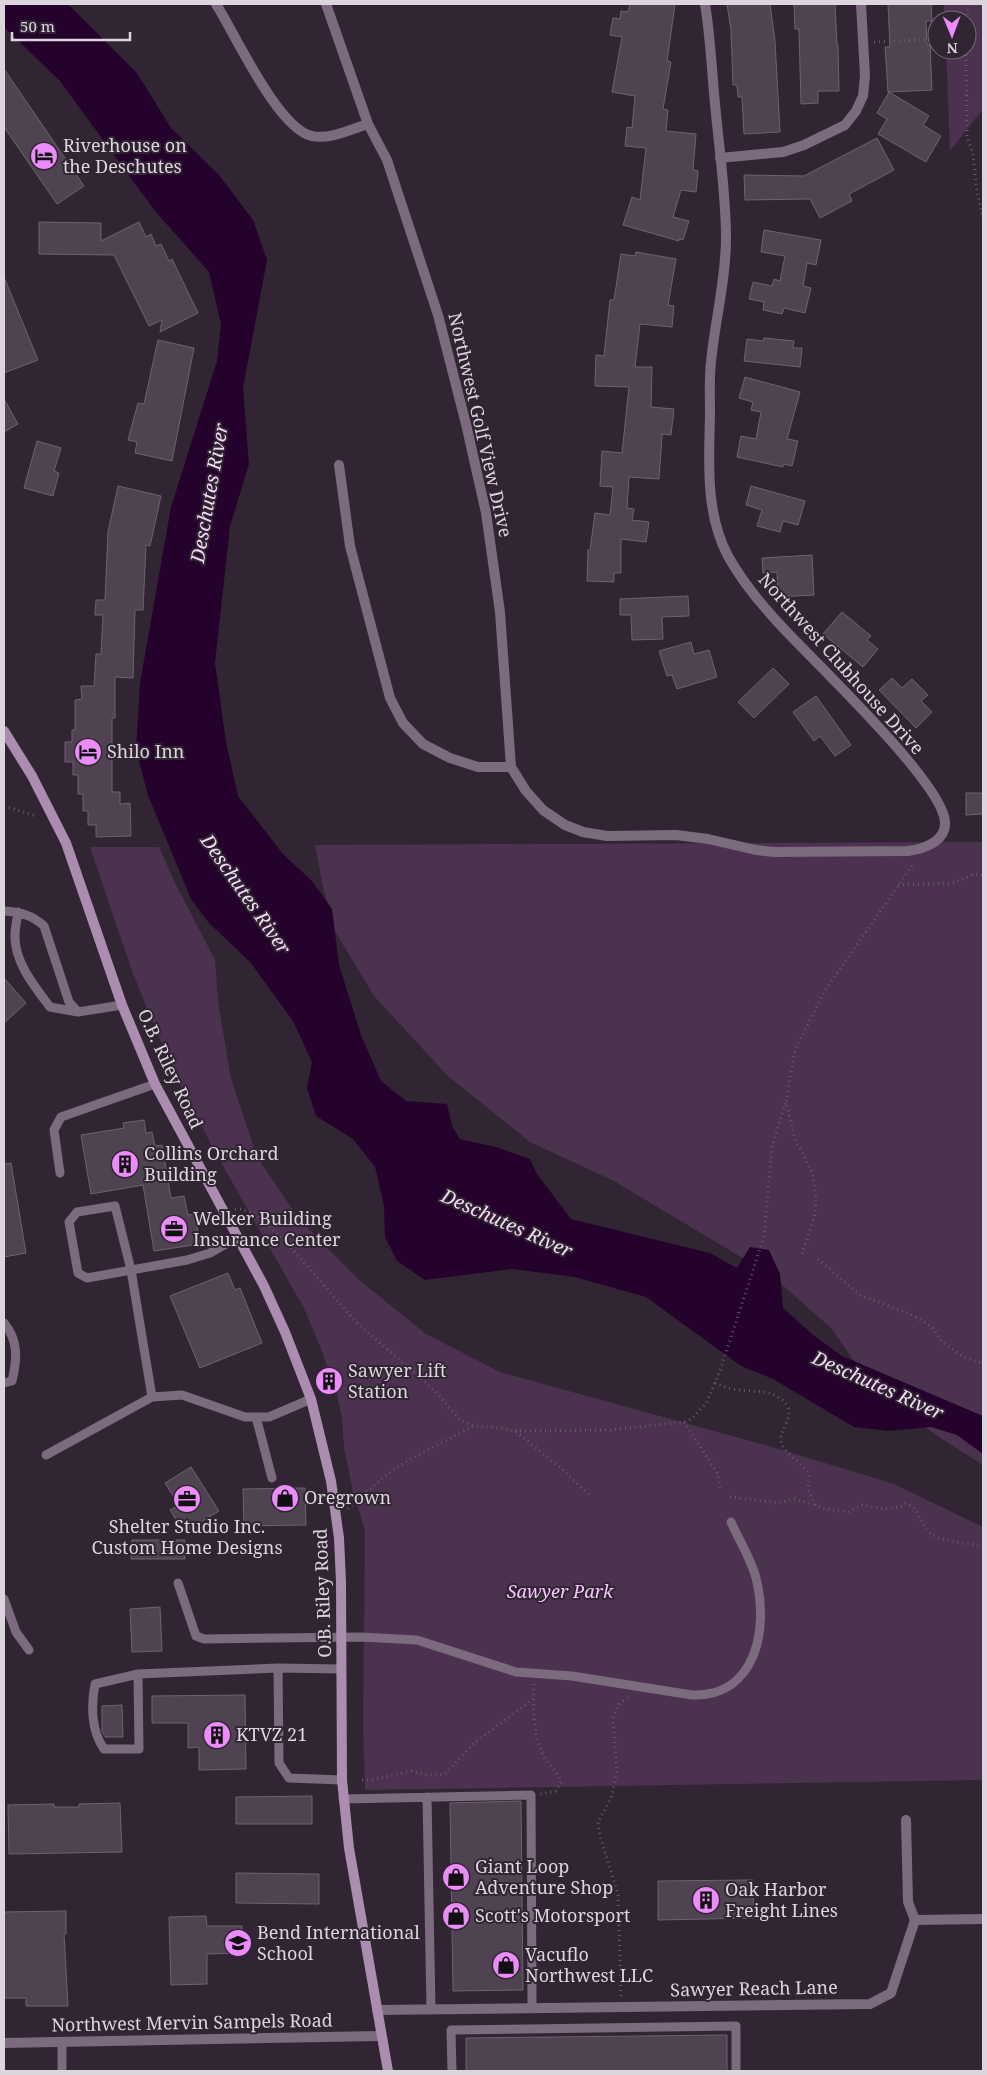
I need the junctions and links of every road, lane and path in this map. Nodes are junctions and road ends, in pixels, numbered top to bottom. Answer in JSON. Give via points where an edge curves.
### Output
{"nodes":[{"id":1,"x":216,"y":4,"type":"edge"},
{"id":2,"x":326,"y":4,"type":"edge"},
{"id":3,"x":705,"y":4,"type":"edge"},
{"id":4,"x":861,"y":4,"type":"edge"},
{"id":5,"x":927,"y":40,"type":"edge"},
{"id":6,"x":863,"y":43,"type":"junction"},
{"id":7,"x":966,"y":60,"type":"edge"},
{"id":8,"x":368,"y":124,"type":"junction"},
{"id":9,"x":720,"y":158,"type":"junction"},
{"id":10,"x":983,"y":219,"type":"edge"},
{"id":11,"x":339,"y":465,"type":"dead end"},
{"id":12,"x":4,"y":732,"type":"edge"},
{"id":13,"x":511,"y":767,"type":"junction"},
{"id":14,"x":4,"y":806,"type":"edge"},
{"id":15,"x":36,"y":816,"type":"dead end"},
{"id":16,"x":925,"y":848,"type":"junction"},
{"id":17,"x":983,"y":875,"type":"edge"},
{"id":18,"x":898,"y":885,"type":"junction"},
{"id":19,"x":4,"y":912,"type":"edge"},
{"id":20,"x":18,"y":912,"type":"junction"},
{"id":21,"x":122,"y":1005,"type":"junction"},
{"id":22,"x":78,"y":1012,"type":"junction"},
{"id":23,"x":155,"y":1084,"type":"junction"},
{"id":24,"x":786,"y":1100,"type":"junction"},
{"id":25,"x":60,"y":1173,"type":"dead end"},
{"id":26,"x":223,"y":1209,"type":"junction"},
{"id":27,"x":238,"y":1237,"type":"junction"},
{"id":28,"x":802,"y":1254,"type":"dead end"},
{"id":29,"x":818,"y":1258,"type":"dead end"},
{"id":30,"x":131,"y":1270,"type":"junction"},
{"id":31,"x":4,"y":1323,"type":"edge"},
{"id":32,"x":983,"y":1364,"type":"edge"},
{"id":33,"x":715,"y":1382,"type":"junction"},
{"id":34,"x":4,"y":1383,"type":"edge"},
{"id":35,"x":152,"y":1397,"type":"junction"},
{"id":36,"x":311,"y":1399,"type":"junction"},
{"id":37,"x":256,"y":1417,"type":"junction"},
{"id":38,"x":684,"y":1422,"type":"junction"},
{"id":39,"x":474,"y":1426,"type":"junction"},
{"id":40,"x":515,"y":1431,"type":"junction"},
{"id":41,"x":46,"y":1455,"type":"dead end"},
{"id":42,"x":272,"y":1478,"type":"dead end"},
{"id":43,"x":720,"y":1488,"type":"dead end"},
{"id":44,"x":589,"y":1495,"type":"dead end"},
{"id":45,"x":730,"y":1497,"type":"dead end"},
{"id":46,"x":816,"y":1506,"type":"junction"},
{"id":47,"x":336,"y":1518,"type":"junction"},
{"id":48,"x":731,"y":1522,"type":"dead end"},
{"id":49,"x":983,"y":1546,"type":"edge"},
{"id":50,"x":178,"y":1584,"type":"dead end"},
{"id":51,"x":4,"y":1600,"type":"edge"},
{"id":52,"x":341,"y":1637,"type":"junction"},
{"id":53,"x":29,"y":1650,"type":"dead end"},
{"id":54,"x":278,"y":1668,"type":"junction"},
{"id":55,"x":341,"y":1669,"type":"junction"},
{"id":56,"x":534,"y":1673,"type":"junction"},
{"id":57,"x":138,"y":1674,"type":"junction"},
{"id":58,"x":644,"y":1688,"type":"junction"},
{"id":59,"x":533,"y":1700,"type":"junction"},
{"id":60,"x":342,"y":1780,"type":"junction"},
{"id":61,"x":362,"y":1780,"type":"dead end"},
{"id":62,"x":531,"y":1795,"type":"junction"},
{"id":63,"x":427,"y":1797,"type":"junction"},
{"id":64,"x":343,"y":1799,"type":"junction"},
{"id":65,"x":906,"y":1820,"type":"dead end"},
{"id":66,"x":983,"y":1919,"type":"edge"},
{"id":67,"x":915,"y":1920,"type":"junction"},
{"id":68,"x":621,"y":2007,"type":"junction"},
{"id":69,"x":532,"y":2008,"type":"junction"},
{"id":70,"x":431,"y":2009,"type":"junction"},
{"id":71,"x":376,"y":2010,"type":"junction"},
{"id":72,"x":381,"y":2036,"type":"junction"},
{"id":73,"x":62,"y":2042,"type":"junction"},
{"id":74,"x":4,"y":2044,"type":"edge"},
{"id":75,"x":62,"y":2071,"type":"edge"},
{"id":76,"x":388,"y":2071,"type":"edge"},
{"id":77,"x":452,"y":2071,"type":"edge"},
{"id":78,"x":736,"y":2071,"type":"edge"}],
"edges":[{"from":1,"to":8,"type":"street","via":[[258,77],[296,129],[312,136],[322,136]]},
{"from":2,"to":8,"type":"street","name":"Northwest Golf View Drive"},
{"from":3,"to":9,"type":"street","name":"Northwest Clubhouse Drive"},
{"from":4,"to":6,"type":"street"},
{"from":5,"to":6,"type":"path"},
{"from":6,"to":9,"type":"street","via":[[863,96],[845,125],[783,152]]},
{"from":7,"to":10,"type":"path","via":[[967,137],[973,154]]},
{"from":8,"to":13,"type":"street","name":"Northwest Golf View Drive","via":[[386,160],[438,315],[486,513],[500,612]]},
{"from":9,"to":16,"type":"street","name":"Northwest Clubhouse Drive","via":[[726,238],[722,292],[711,362],[709,476],[714,518],[726,553],[743,580],[773,617],[902,753],[926,784],[942,810],[945,826],[937,839]]},
{"from":11,"to":13,"type":"street","via":[[350,546],[390,698],[403,722],[423,744],[450,758],[478,766]]},
{"from":12,"to":21,"type":"street","name":"O.B. Riley Road","via":[[32,776],[66,843]]},
{"from":13,"to":16,"type":"street","name":"Northwest Golf View Drive","via":[[543,810],[565,825],[584,832],[607,836],[676,835],[774,852],[908,851]]},
{"from":14,"to":15,"type":"path"},
{"from":16,"to":18,"type":"path"},
{"from":17,"to":18,"type":"path","via":[[974,874],[953,883]]},
{"from":18,"to":24,"type":"path","via":[[824,992],[795,1050]]},
{"from":19,"to":20,"type":"lane"},
{"from":20,"to":22,"type":"lane","via":[[35,918],[44,926],[69,1002]]},
{"from":20,"to":22,"type":"lane","via":[[14,937],[20,961],[34,987],[50,1008]]},
{"from":21,"to":22,"type":"lane"},
{"from":21,"to":23,"type":"street","name":"O.B. Riley Road"},
{"from":23,"to":25,"type":"lane","via":[[61,1117],[54,1130]]},
{"from":23,"to":26,"type":"street","name":"O.B. Riley Road"},
{"from":24,"to":28,"type":"path","via":[[795,1139],[812,1172],[816,1198],[814,1218]]},
{"from":24,"to":33,"type":"path","via":[[772,1147],[764,1236]]},
{"from":26,"to":27,"type":"street","name":"O.B. Riley Road"},
{"from":26,"to":39,"type":"path","via":[[242,1209],[258,1216],[287,1243],[356,1322],[434,1390],[460,1420]]},
{"from":27,"to":30,"type":"lane","via":[[202,1256]]},
{"from":27,"to":36,"type":"street","name":"O.B. Riley Road","via":[[285,1332]]},
{"from":29,"to":32,"type":"path","via":[[860,1295],[914,1316],[931,1326],[943,1343],[964,1357]]},
{"from":30,"to":30,"type":"lane","via":[[115,1206],[77,1212],[69,1222],[78,1273],[87,1278]]},
{"from":30,"to":35,"type":"lane"},
{"from":31,"to":34,"type":"lane","via":[[13,1334],[16,1364],[12,1381]]},
{"from":33,"to":38,"type":"path","via":[[706,1404]]},
{"from":33,"to":46,"type":"path","via":[[732,1389],[765,1391],[782,1399],[789,1412],[781,1441],[792,1459],[808,1471],[808,1488]]},
{"from":35,"to":37,"type":"lane","via":[[182,1395],[245,1417]]},
{"from":35,"to":41,"type":"lane"},
{"from":36,"to":37,"type":"lane","via":[[269,1417]]},
{"from":36,"to":47,"type":"street","name":"O.B. Riley Road","via":[[324,1445]]},
{"from":37,"to":42,"type":"lane"},
{"from":38,"to":40,"type":"path","via":[[610,1430]]},
{"from":38,"to":43,"type":"path","via":[[718,1474]]},
{"from":39,"to":40,"type":"path"},
{"from":39,"to":47,"type":"path","via":[[386,1474]]},
{"from":40,"to":44,"type":"path"},
{"from":45,"to":46,"type":"path","via":[[778,1503],[795,1499]]},
{"from":46,"to":49,"type":"path","via":[[848,1512],[862,1505],[884,1509],[906,1503],[916,1508],[932,1535]]},
{"from":47,"to":52,"type":"street","name":"O.B. Riley Road"},
{"from":48,"to":58,"type":"lane","via":[[756,1578],[760,1607],[758,1642],[747,1668],[738,1682],[708,1696]]},
{"from":50,"to":52,"type":"lane","via":[[196,1636],[204,1639]]},
{"from":51,"to":53,"type":"lane","via":[[16,1632]]},
{"from":52,"to":55,"type":"street","name":"O.B. Riley Road"},
{"from":52,"to":56,"type":"lane","via":[[417,1640],[501,1668]]},
{"from":54,"to":55,"type":"lane"},
{"from":54,"to":57,"type":"lane"},
{"from":54,"to":60,"type":"lane","via":[[280,1763],[289,1778]]},
{"from":55,"to":60,"type":"street","name":"O.B. Riley Road"},
{"from":56,"to":58,"type":"lane"},
{"from":56,"to":59,"type":"path"},
{"from":57,"to":57,"type":"lane","via":[[140,1749],[104,1749],[96,1738],[92,1702],[95,1684]]},
{"from":58,"to":68,"type":"path","via":[[621,1702],[616,1710],[613,1720],[617,1772],[611,1798],[598,1822],[618,1894]]},
{"from":59,"to":61,"type":"path","via":[[474,1743],[445,1774],[412,1771]]},
{"from":59,"to":62,"type":"path","via":[[542,1753],[561,1782],[556,1791]]},
{"from":60,"to":64,"type":"street","name":"O.B. Riley Road"},
{"from":62,"to":63,"type":"lane"},
{"from":62,"to":69,"type":"lane"},
{"from":63,"to":64,"type":"lane"},
{"from":63,"to":70,"type":"lane"},
{"from":64,"to":71,"type":"street","name":"O.B. Riley Road","via":[[348,1848]]},
{"from":65,"to":67,"type":"street","via":[[908,1902]]},
{"from":66,"to":67,"type":"street"},
{"from":67,"to":68,"type":"street","name":"Sawyer Reach Lane","via":[[891,1993],[870,2004]]},
{"from":68,"to":69,"type":"street","name":"Sawyer Reach Lane"},
{"from":69,"to":70,"type":"street","name":"Sawyer Reach Lane"},
{"from":70,"to":71,"type":"street","name":"Sawyer Reach Lane"},
{"from":71,"to":72,"type":"street","name":"O.B. Riley Road"},
{"from":72,"to":73,"type":"street","name":"Northwest Mervin Sampels Road"},
{"from":72,"to":76,"type":"street","name":"O.B. Riley Road"},
{"from":73,"to":74,"type":"street","name":"Northwest Mervin Sampels Road"},
{"from":73,"to":75,"type":"lane"},
{"from":77,"to":78,"type":"lane","via":[[451,2030],[736,2026]]}]}
